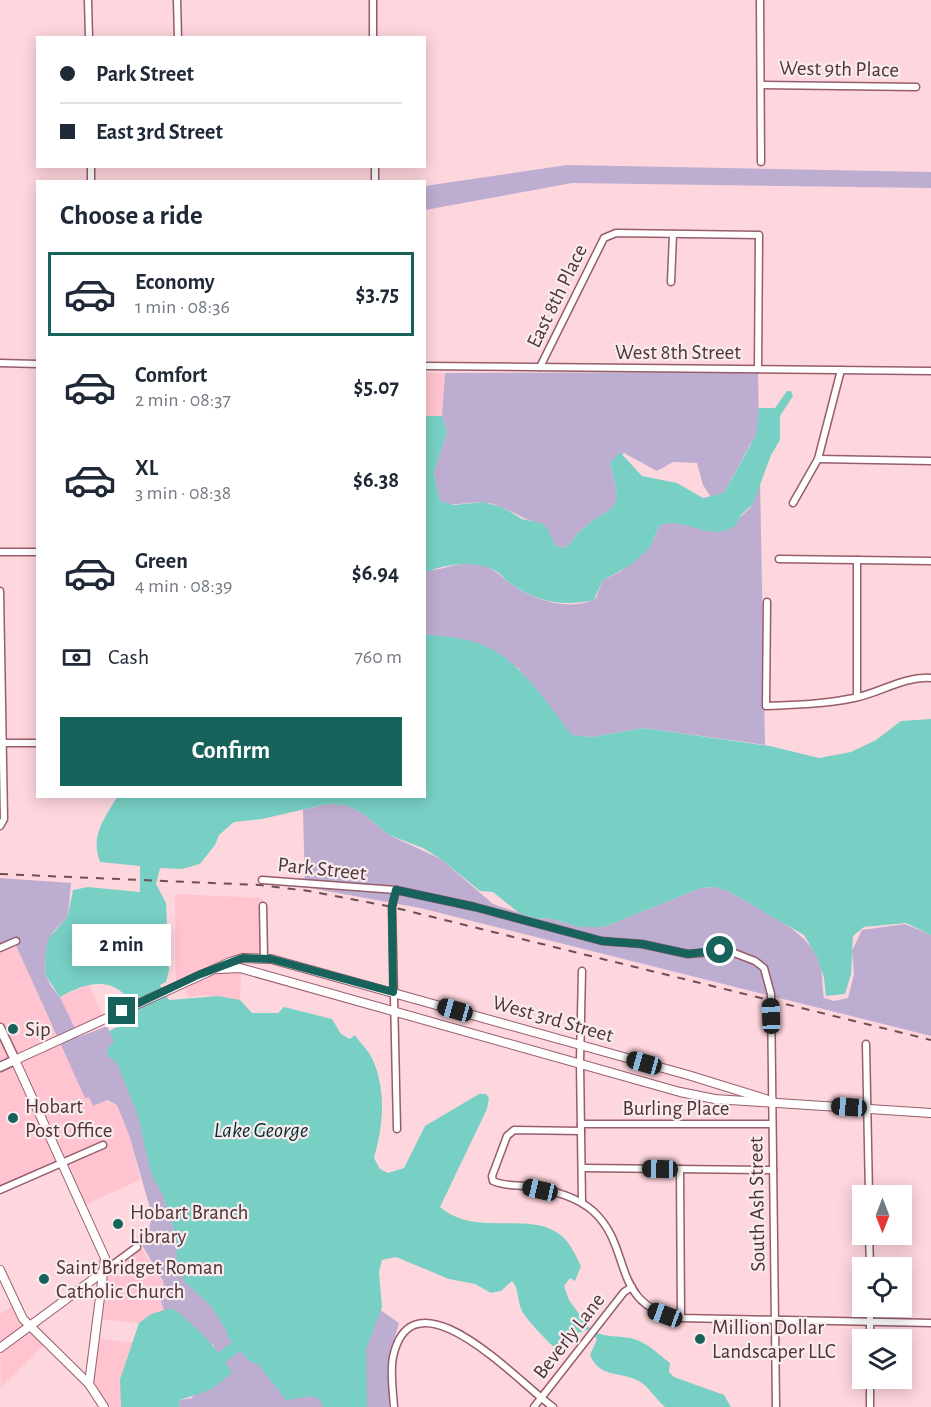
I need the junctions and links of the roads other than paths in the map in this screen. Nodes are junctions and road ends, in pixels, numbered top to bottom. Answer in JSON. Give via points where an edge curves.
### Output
{"nodes":[{"id":1,"x":88,"y":0,"type":"edge"},
{"id":2,"x":177,"y":0,"type":"edge"},
{"id":3,"x":373,"y":0,"type":"edge"},
{"id":4,"x":760,"y":0,"type":"edge"},
{"id":5,"x":89,"y":36,"type":"edge"},
{"id":6,"x":178,"y":36,"type":"edge"},
{"id":7,"x":373,"y":36,"type":"edge"},
{"id":8,"x":762,"y":85,"type":"junction"},
{"id":9,"x":916,"y":87,"type":"dead end"},
{"id":10,"x":760,"y":162,"type":"dead end"},
{"id":11,"x":673,"y":234,"type":"junction"},
{"id":12,"x":671,"y":282,"type":"dead end"},
{"id":13,"x":0,"y":363,"type":"edge"},
{"id":14,"x":36,"y":363,"type":"edge"},
{"id":15,"x":426,"y":366,"type":"edge"},
{"id":16,"x":540,"y":367,"type":"junction"},
{"id":17,"x":758,"y":369,"type":"junction"},
{"id":18,"x":841,"y":370,"type":"junction"},
{"id":19,"x":931,"y":371,"type":"edge"},
{"id":20,"x":818,"y":459,"type":"junction"},
{"id":21,"x":931,"y":461,"type":"edge"},
{"id":22,"x":794,"y":503,"type":"dead end"},
{"id":23,"x":0,"y":552,"type":"edge"},
{"id":24,"x":36,"y":552,"type":"edge"},
{"id":25,"x":779,"y":559,"type":"dead end"},
{"id":26,"x":857,"y":560,"type":"junction"},
{"id":27,"x":931,"y":561,"type":"edge"},
{"id":28,"x":0,"y":591,"type":"edge"},
{"id":29,"x":767,"y":602,"type":"dead end"},
{"id":30,"x":931,"y":678,"type":"edge"},
{"id":31,"x":857,"y":698,"type":"junction"},
{"id":32,"x":2,"y":743,"type":"edge"},
{"id":33,"x":36,"y":743,"type":"edge"},
{"id":34,"x":2,"y":822,"type":"edge"},
{"id":35,"x":262,"y":880,"type":"dead end"},
{"id":36,"x":396,"y":890,"type":"junction"},
{"id":37,"x":263,"y":906,"type":"dead end"},
{"id":38,"x":16,"y":941,"type":"dead end"},
{"id":39,"x":0,"y":948,"type":"edge"},
{"id":40,"x":264,"y":958,"type":"junction"},
{"id":41,"x":217,"y":969,"type":"junction"},
{"id":42,"x":582,"y":971,"type":"dead end"},
{"id":43,"x":393,"y":992,"type":"junction"},
{"id":44,"x":771,"y":1000,"type":"joint"},
{"id":45,"x":393,"y":1010,"type":"junction"},
{"id":46,"x":0,"y":1028,"type":"edge"},
{"id":47,"x":866,"y":1044,"type":"dead end"},
{"id":48,"x":580,"y":1045,"type":"junction"},
{"id":49,"x":15,"y":1060,"type":"junction"},
{"id":50,"x":580,"y":1062,"type":"junction"},
{"id":51,"x":0,"y":1067,"type":"edge"},
{"id":52,"x":772,"y":1101,"type":"junction"},
{"id":53,"x":868,"y":1108,"type":"junction"},
{"id":54,"x":931,"y":1113,"type":"edge"},
{"id":55,"x":772,"y":1124,"type":"junction"},
{"id":56,"x":581,"y":1128,"type":"junction"},
{"id":57,"x":397,"y":1129,"type":"dead end"},
{"id":58,"x":103,"y":1145,"type":"dead end"},
{"id":59,"x":61,"y":1163,"type":"junction"},
{"id":60,"x":583,"y":1168,"type":"junction"},
{"id":61,"x":680,"y":1169,"type":"junction"},
{"id":62,"x":773,"y":1170,"type":"junction"},
{"id":63,"x":869,"y":1185,"type":"edge"},
{"id":64,"x":0,"y":1190,"type":"edge"},
{"id":65,"x":582,"y":1203,"type":"junction"},
{"id":66,"x":137,"y":1247,"type":"dead end"},
{"id":67,"x":0,"y":1270,"type":"edge"},
{"id":68,"x":103,"y":1272,"type":"junction"},
{"id":69,"x":632,"y":1287,"type":"junction"},
{"id":70,"x":870,"y":1317,"type":"edge"},
{"id":71,"x":681,"y":1318,"type":"junction"},
{"id":72,"x":775,"y":1320,"type":"junction"},
{"id":73,"x":870,"y":1322,"type":"junction"},
{"id":74,"x":931,"y":1323,"type":"edge"},
{"id":75,"x":30,"y":1326,"type":"junction"},
{"id":76,"x":870,"y":1329,"type":"edge"},
{"id":77,"x":0,"y":1348,"type":"edge"},
{"id":78,"x":89,"y":1384,"type":"junction"},
{"id":79,"x":870,"y":1389,"type":"edge"},
{"id":80,"x":541,"y":1398,"type":"junction"},
{"id":81,"x":104,"y":1407,"type":"edge"},
{"id":82,"x":394,"y":1407,"type":"edge"},
{"id":83,"x":534,"y":1407,"type":"edge"},
{"id":84,"x":553,"y":1407,"type":"edge"},
{"id":85,"x":776,"y":1407,"type":"edge"},
{"id":86,"x":870,"y":1407,"type":"edge"}],
"edges":[{"from":1,"to":5,"type":"street"},
{"from":2,"to":6,"type":"street"},
{"from":3,"to":7,"type":"street"},
{"from":4,"to":8,"type":"street"},
{"from":8,"to":9,"type":"street","name":"West 9th Place"},
{"from":8,"to":10,"type":"street"},
{"from":11,"to":12,"type":"street"},
{"from":11,"to":16,"type":"street","name":"East 8th Place","via":[[616,233],[604,238]]},
{"from":11,"to":17,"type":"street","via":[[759,235]]},
{"from":13,"to":14,"type":"street"},
{"from":15,"to":16,"type":"street","name":"West 8th Street"},
{"from":16,"to":17,"type":"street","name":"West 8th Street"},
{"from":17,"to":18,"type":"street","name":"West 8th Street"},
{"from":18,"to":19,"type":"street","name":"West 8th Street"},
{"from":18,"to":20,"type":"street"},
{"from":20,"to":21,"type":"street"},
{"from":20,"to":22,"type":"street"},
{"from":23,"to":24,"type":"street"},
{"from":25,"to":26,"type":"street"},
{"from":26,"to":27,"type":"street"},
{"from":26,"to":31,"type":"street"},
{"from":28,"to":32,"type":"street"},
{"from":29,"to":31,"type":"street","via":[[766,706],[818,705]]},
{"from":30,"to":31,"type":"street","via":[[912,679]]},
{"from":32,"to":33,"type":"street"},
{"from":32,"to":34,"type":"street"},
{"from":35,"to":36,"type":"street","name":"Park Street"},
{"from":36,"to":43,"type":"street","via":[[392,907]]},
{"from":36,"to":44,"type":"street","name":"Park Street","via":[[602,941],[642,944],[688,954],[729,951],[764,968]]},
{"from":37,"to":40,"type":"street"},
{"from":38,"to":39,"type":"street"},
{"from":40,"to":41,"type":"street","via":[[243,958]]},
{"from":40,"to":43,"type":"street","name":"West 3rd Street"},
{"from":41,"to":45,"type":"street","name":"West 3rd Street","via":[[240,968]]},
{"from":41,"to":49,"type":"street"},
{"from":42,"to":48,"type":"street"},
{"from":43,"to":45,"type":"street"},
{"from":43,"to":48,"type":"street","name":"West 3rd Street"},
{"from":44,"to":52,"type":"street","name":"South Ash Street"},
{"from":45,"to":50,"type":"street","name":"West 3rd Street"},
{"from":45,"to":57,"type":"street"},
{"from":46,"to":49,"type":"main road"},
{"from":47,"to":53,"type":"street"},
{"from":48,"to":50,"type":"street"},
{"from":48,"to":52,"type":"street","name":"West 3rd Street"},
{"from":49,"to":51,"type":"main road"},
{"from":49,"to":59,"type":"street"},
{"from":50,"to":52,"type":"street","name":"West 3rd Street","via":[[715,1099]]},
{"from":50,"to":56,"type":"street"},
{"from":52,"to":53,"type":"street","name":"West 3rd Street"},
{"from":52,"to":55,"type":"street","name":"South Ash Street"},
{"from":53,"to":54,"type":"street","name":"West 3rd Street"},
{"from":53,"to":63,"type":"street"},
{"from":55,"to":56,"type":"street","name":"Burling Place"},
{"from":55,"to":62,"type":"street","name":"South Ash Street"},
{"from":56,"to":60,"type":"street"},
{"from":56,"to":65,"type":"street","name":"Burling Place","via":[[514,1130],[507,1136],[492,1176],[501,1185],[545,1191]]},
{"from":58,"to":59,"type":"street"},
{"from":59,"to":64,"type":"street"},
{"from":59,"to":68,"type":"street","via":[[105,1258]]},
{"from":60,"to":61,"type":"street"},
{"from":60,"to":65,"type":"street"},
{"from":61,"to":62,"type":"street"},
{"from":61,"to":71,"type":"street"},
{"from":62,"to":72,"type":"street","name":"South Ash Street"},
{"from":65,"to":69,"type":"street","via":[[606,1228]]},
{"from":66,"to":68,"type":"street"},
{"from":67,"to":75,"type":"street"},
{"from":68,"to":75,"type":"street"},
{"from":68,"to":78,"type":"street"},
{"from":69,"to":71,"type":"street","via":[[651,1310]]},
{"from":69,"to":80,"type":"street","name":"Beverly Lane","via":[[624,1292]]},
{"from":70,"to":73,"type":"street"},
{"from":71,"to":72,"type":"street"},
{"from":72,"to":73,"type":"street"},
{"from":72,"to":85,"type":"street","name":"South Ash Street"},
{"from":73,"to":74,"type":"street"},
{"from":73,"to":76,"type":"street"},
{"from":75,"to":77,"type":"street"},
{"from":75,"to":78,"type":"street"},
{"from":78,"to":81,"type":"street"},
{"from":79,"to":86,"type":"street"},
{"from":80,"to":82,"type":"street","via":[[484,1347],[431,1323],[412,1325],[401,1336],[393,1358]]},
{"from":80,"to":83,"type":"street","name":"Beverly Lane"},
{"from":80,"to":84,"type":"street"}]}
